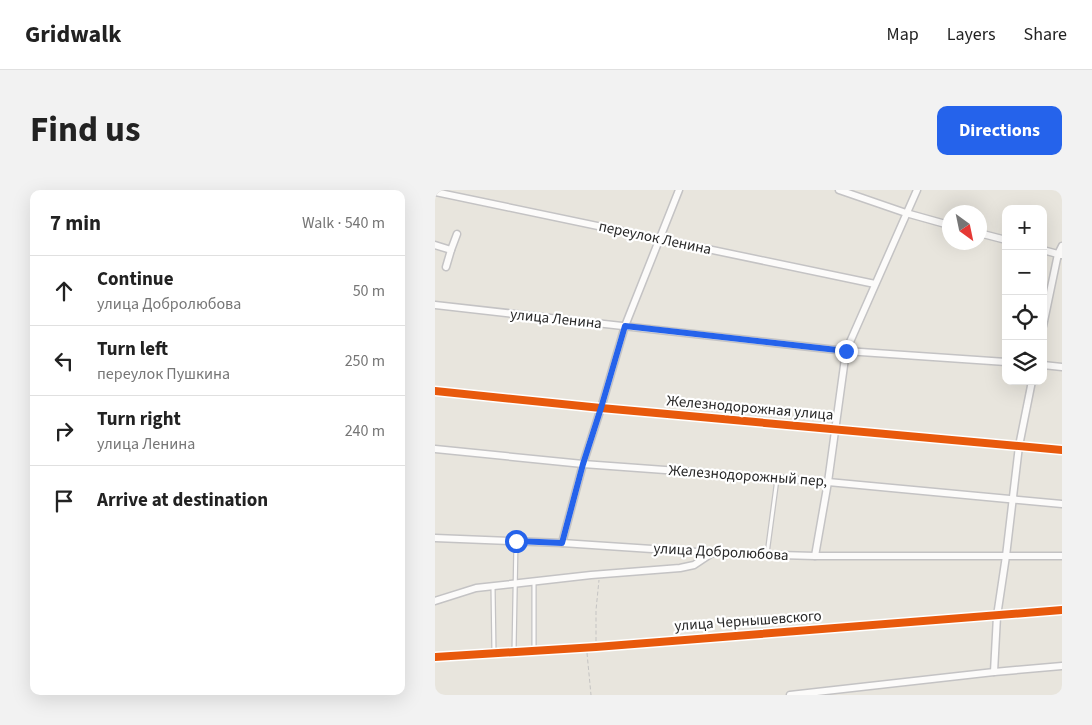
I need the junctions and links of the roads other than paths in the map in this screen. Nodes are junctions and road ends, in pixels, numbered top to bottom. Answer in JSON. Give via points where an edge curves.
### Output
{"nodes":[{"id":1,"x":679,"y":190,"type":"edge"},
{"id":2,"x":839,"y":190,"type":"edge"},
{"id":3,"x":917,"y":190,"type":"edge"},
{"id":4,"x":435,"y":192,"type":"edge"},
{"id":5,"x":907,"y":213,"type":"junction"},
{"id":6,"x":942,"y":223,"type":"edge"},
{"id":7,"x":457,"y":234,"type":"dead end"},
{"id":8,"x":987,"y":235,"type":"edge"},
{"id":9,"x":660,"y":239,"type":"junction"},
{"id":10,"x":1002,"y":239,"type":"edge"},
{"id":11,"x":435,"y":245,"type":"edge"},
{"id":12,"x":1062,"y":246,"type":"edge"},
{"id":13,"x":451,"y":250,"type":"junction"},
{"id":14,"x":1047,"y":251,"type":"edge"},
{"id":15,"x":1060,"y":255,"type":"edge"},
{"id":16,"x":446,"y":267,"type":"dead end"},
{"id":17,"x":875,"y":284,"type":"junction"},
{"id":18,"x":435,"y":305,"type":"edge"},
{"id":19,"x":1047,"y":309,"type":"edge"},
{"id":20,"x":625,"y":326,"type":"junction"},
{"id":21,"x":846,"y":351,"type":"junction"},
{"id":22,"x":1002,"y":362,"type":"edge"},
{"id":23,"x":1047,"y":365,"type":"edge"},
{"id":24,"x":1062,"y":367,"type":"edge"},
{"id":25,"x":1031,"y":385,"type":"edge"},
{"id":26,"x":435,"y":391,"type":"edge"},
{"id":27,"x":601,"y":408,"type":"junction"},
{"id":28,"x":835,"y":429,"type":"junction"},
{"id":29,"x":1019,"y":446,"type":"junction"},
{"id":30,"x":435,"y":449,"type":"edge"},
{"id":31,"x":1062,"y":450,"type":"edge"},
{"id":32,"x":583,"y":464,"type":"junction"},
{"id":33,"x":777,"y":478,"type":"junction"},
{"id":34,"x":828,"y":482,"type":"junction"},
{"id":35,"x":1014,"y":500,"type":"junction"},
{"id":36,"x":1062,"y":504,"type":"edge"},
{"id":37,"x":435,"y":538,"type":"edge"},
{"id":38,"x":516,"y":541,"type":"junction"},
{"id":39,"x":562,"y":543,"type":"junction"},
{"id":40,"x":712,"y":553,"type":"junction"},
{"id":41,"x":767,"y":554,"type":"junction"},
{"id":42,"x":815,"y":556,"type":"junction"},
{"id":43,"x":1006,"y":556,"type":"junction"},
{"id":44,"x":1062,"y":556,"type":"edge"},
{"id":45,"x":535,"y":581,"type":"junction"},
{"id":46,"x":515,"y":584,"type":"junction"},
{"id":47,"x":493,"y":586,"type":"junction"},
{"id":48,"x":435,"y":601,"type":"edge"},
{"id":49,"x":1062,"y":610,"type":"edge"},
{"id":50,"x":997,"y":616,"type":"junction"},
{"id":51,"x":534,"y":651,"type":"junction"},
{"id":52,"x":514,"y":652,"type":"junction"},
{"id":53,"x":494,"y":653,"type":"junction"},
{"id":54,"x":435,"y":657,"type":"edge"},
{"id":55,"x":1062,"y":666,"type":"edge"},
{"id":56,"x":994,"y":672,"type":"junction"},
{"id":57,"x":790,"y":695,"type":"edge"}],
"edges":[{"from":1,"to":9,"type":"street"},
{"from":2,"to":5,"type":"street"},
{"from":3,"to":5,"type":"street"},
{"from":4,"to":9,"type":"street","name":"переулок Ленина"},
{"from":5,"to":6,"type":"street"},
{"from":5,"to":17,"type":"street"},
{"from":7,"to":13,"type":"street"},
{"from":8,"to":10,"type":"street"},
{"from":9,"to":17,"type":"street","name":"переулок Ленина"},
{"from":9,"to":20,"type":"street"},
{"from":11,"to":13,"type":"street"},
{"from":12,"to":15,"type":"street"},
{"from":13,"to":16,"type":"street"},
{"from":14,"to":15,"type":"street"},
{"from":15,"to":19,"type":"street"},
{"from":17,"to":21,"type":"street"},
{"from":18,"to":20,"type":"street","name":"улица Ленина"},
{"from":20,"to":21,"type":"street","name":"улица Ленина"},
{"from":20,"to":27,"type":"street"},
{"from":21,"to":22,"type":"street","name":"улица Ленина"},
{"from":21,"to":28,"type":"street"},
{"from":23,"to":24,"type":"street"},
{"from":25,"to":29,"type":"street"},
{"from":26,"to":27,"type":"street","name":"Железнодорожная улица"},
{"from":27,"to":28,"type":"street","name":"Железнодорожная улица"},
{"from":27,"to":32,"type":"street"},
{"from":28,"to":29,"type":"street","name":"Железнодорожная улица"},
{"from":28,"to":34,"type":"street"},
{"from":29,"to":31,"type":"street","name":"Железнодорожная улица"},
{"from":29,"to":35,"type":"street"},
{"from":30,"to":32,"type":"street","name":"Железнодорожный пер,"},
{"from":32,"to":33,"type":"street","name":"Железнодорожный пер,"},
{"from":32,"to":39,"type":"street"},
{"from":33,"to":34,"type":"street","name":"Железнодорожный пер,"},
{"from":33,"to":41,"type":"lane"},
{"from":34,"to":35,"type":"street","name":"Железнодорожный пер,"},
{"from":34,"to":42,"type":"street"},
{"from":35,"to":36,"type":"street","name":"Железнодорожный пер,"},
{"from":35,"to":43,"type":"street"},
{"from":37,"to":38,"type":"street","name":"улица Добролюбова"},
{"from":38,"to":39,"type":"street","name":"улица Добролюбова"},
{"from":38,"to":46,"type":"lane"},
{"from":39,"to":40,"type":"street","name":"улица Добролюбова"},
{"from":40,"to":41,"type":"street","name":"улица Добролюбова"},
{"from":40,"to":45,"type":"street","via":[[687,567]]},
{"from":41,"to":42,"type":"street","name":"улица Добролюбова"},
{"from":42,"to":43,"type":"street","name":"улица Добролюбова"},
{"from":43,"to":44,"type":"street","name":"улица Добролюбова"},
{"from":43,"to":50,"type":"street"},
{"from":45,"to":46,"type":"street"},
{"from":45,"to":51,"type":"lane"},
{"from":46,"to":47,"type":"street"},
{"from":46,"to":52,"type":"lane"},
{"from":47,"to":48,"type":"street"},
{"from":47,"to":53,"type":"lane"},
{"from":49,"to":50,"type":"street","name":"улица Чернышевского"},
{"from":50,"to":51,"type":"street","name":"улица Чернышевского"},
{"from":50,"to":56,"type":"street"},
{"from":51,"to":52,"type":"street","name":"улица Чернышевского"},
{"from":52,"to":53,"type":"street","name":"улица Чернышевского"},
{"from":53,"to":54,"type":"street","name":"улица Чернышевского"},
{"from":55,"to":56,"type":"street"},
{"from":56,"to":57,"type":"street"}]}
